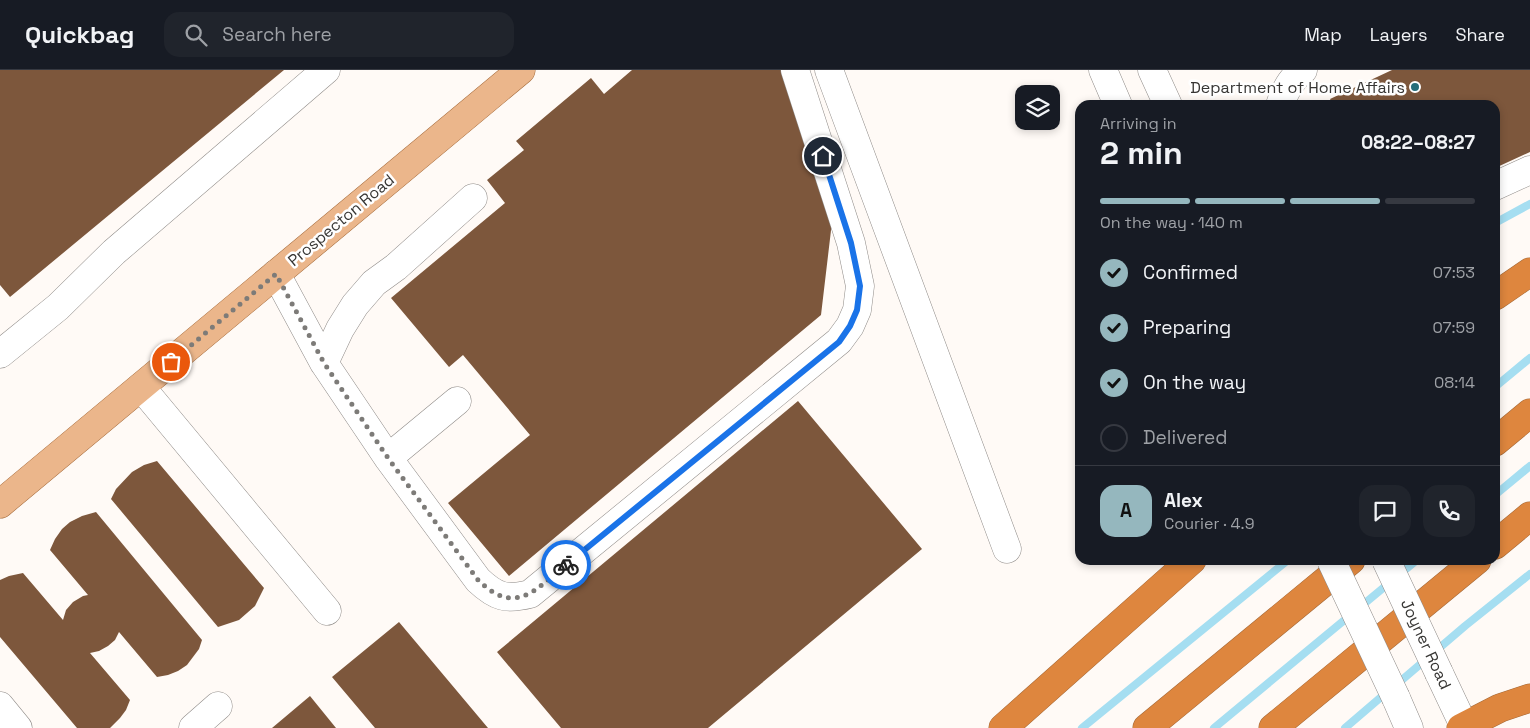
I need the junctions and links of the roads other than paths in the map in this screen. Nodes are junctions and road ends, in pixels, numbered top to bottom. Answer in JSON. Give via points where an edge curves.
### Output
{"nodes":[{"id":1,"x":326,"y":70,"type":"edge"},
{"id":2,"x":521,"y":70,"type":"edge"},
{"id":3,"x":795,"y":70,"type":"edge"},
{"id":4,"x":830,"y":70,"type":"edge"},
{"id":5,"x":1103,"y":70,"type":"edge"},
{"id":6,"x":1152,"y":70,"type":"edge"},
{"id":7,"x":1303,"y":70,"type":"edge"},
{"id":8,"x":1116,"y":100,"type":"edge"},
{"id":9,"x":1166,"y":100,"type":"edge"},
{"id":10,"x":1282,"y":100,"type":"edge"},
{"id":11,"x":1530,"y":170,"type":"edge"},
{"id":12,"x":1500,"y":184,"type":"edge"},
{"id":13,"x":473,"y":198,"type":"dead end"},
{"id":14,"x":1530,"y":272,"type":"edge"},
{"id":15,"x":276,"y":274,"type":"junction"},
{"id":16,"x":1500,"y":293,"type":"edge"},
{"id":17,"x":0,"y":354,"type":"edge"},
{"id":18,"x":324,"y":363,"type":"junction"},
{"id":19,"x":141,"y":387,"type":"junction"},
{"id":20,"x":457,"y":401,"type":"dead end"},
{"id":21,"x":1530,"y":413,"type":"edge"},
{"id":22,"x":1500,"y":438,"type":"edge"},
{"id":23,"x":388,"y":458,"type":"junction"},
{"id":24,"x":0,"y":504,"type":"edge"},
{"id":25,"x":1530,"y":516,"type":"edge"},
{"id":26,"x":1500,"y":541,"type":"edge"},
{"id":27,"x":1007,"y":549,"type":"dead end"},
{"id":28,"x":1186,"y":565,"type":"edge"},
{"id":29,"x":1333,"y":565,"type":"edge"},
{"id":30,"x":1345,"y":565,"type":"edge"},
{"id":31,"x":1388,"y":565,"type":"edge"},
{"id":32,"x":1470,"y":565,"type":"edge"},
{"id":33,"x":327,"y":611,"type":"dead end"},
{"id":34,"x":1530,"y":698,"type":"edge"},
{"id":35,"x":0,"y":706,"type":"edge"},
{"id":36,"x":218,"y":706,"type":"dead end"},
{"id":37,"x":1464,"y":727,"type":"edge"},
{"id":38,"x":18,"y":728,"type":"edge"},
{"id":39,"x":194,"y":728,"type":"edge"},
{"id":40,"x":1003,"y":728,"type":"edge"},
{"id":41,"x":1147,"y":728,"type":"edge"},
{"id":42,"x":1273,"y":728,"type":"edge"},
{"id":43,"x":1409,"y":728,"type":"edge"}],
"edges":[{"from":1,"to":17,"type":"street","via":[[114,252],[58,307]]},
{"from":2,"to":15,"type":"main road","name":"Prospecton Road"},
{"from":3,"to":23,"type":"street","via":[[851,243],[860,286],[857,310],[839,342],[530,594],[515,598],[488,590],[478,580]]},
{"from":4,"to":27,"type":"street"},
{"from":5,"to":8,"type":"street"},
{"from":6,"to":9,"type":"street"},
{"from":7,"to":10,"type":"street","via":[[1294,77]]},
{"from":11,"to":12,"type":"street"},
{"from":13,"to":18,"type":"street","via":[[374,283],[340,329]]},
{"from":14,"to":16,"type":"highway"},
{"from":15,"to":18,"type":"street"},
{"from":15,"to":19,"type":"main road","name":"Prospecton Road"},
{"from":18,"to":23,"type":"street"},
{"from":19,"to":24,"type":"main road","name":"Prospecton Road"},
{"from":19,"to":33,"type":"street"},
{"from":20,"to":23,"type":"street"},
{"from":21,"to":22,"type":"highway"},
{"from":25,"to":26,"type":"highway"},
{"from":28,"to":40,"type":"highway"},
{"from":29,"to":43,"type":"street","bridge":true},
{"from":30,"to":41,"type":"highway"},
{"from":31,"to":37,"type":"street","name":"Joyner Road","bridge":true},
{"from":32,"to":42,"type":"highway"},
{"from":34,"to":37,"type":"highway","via":[[1500,708]]},
{"from":35,"to":38,"type":"street"},
{"from":36,"to":39,"type":"street"}]}
